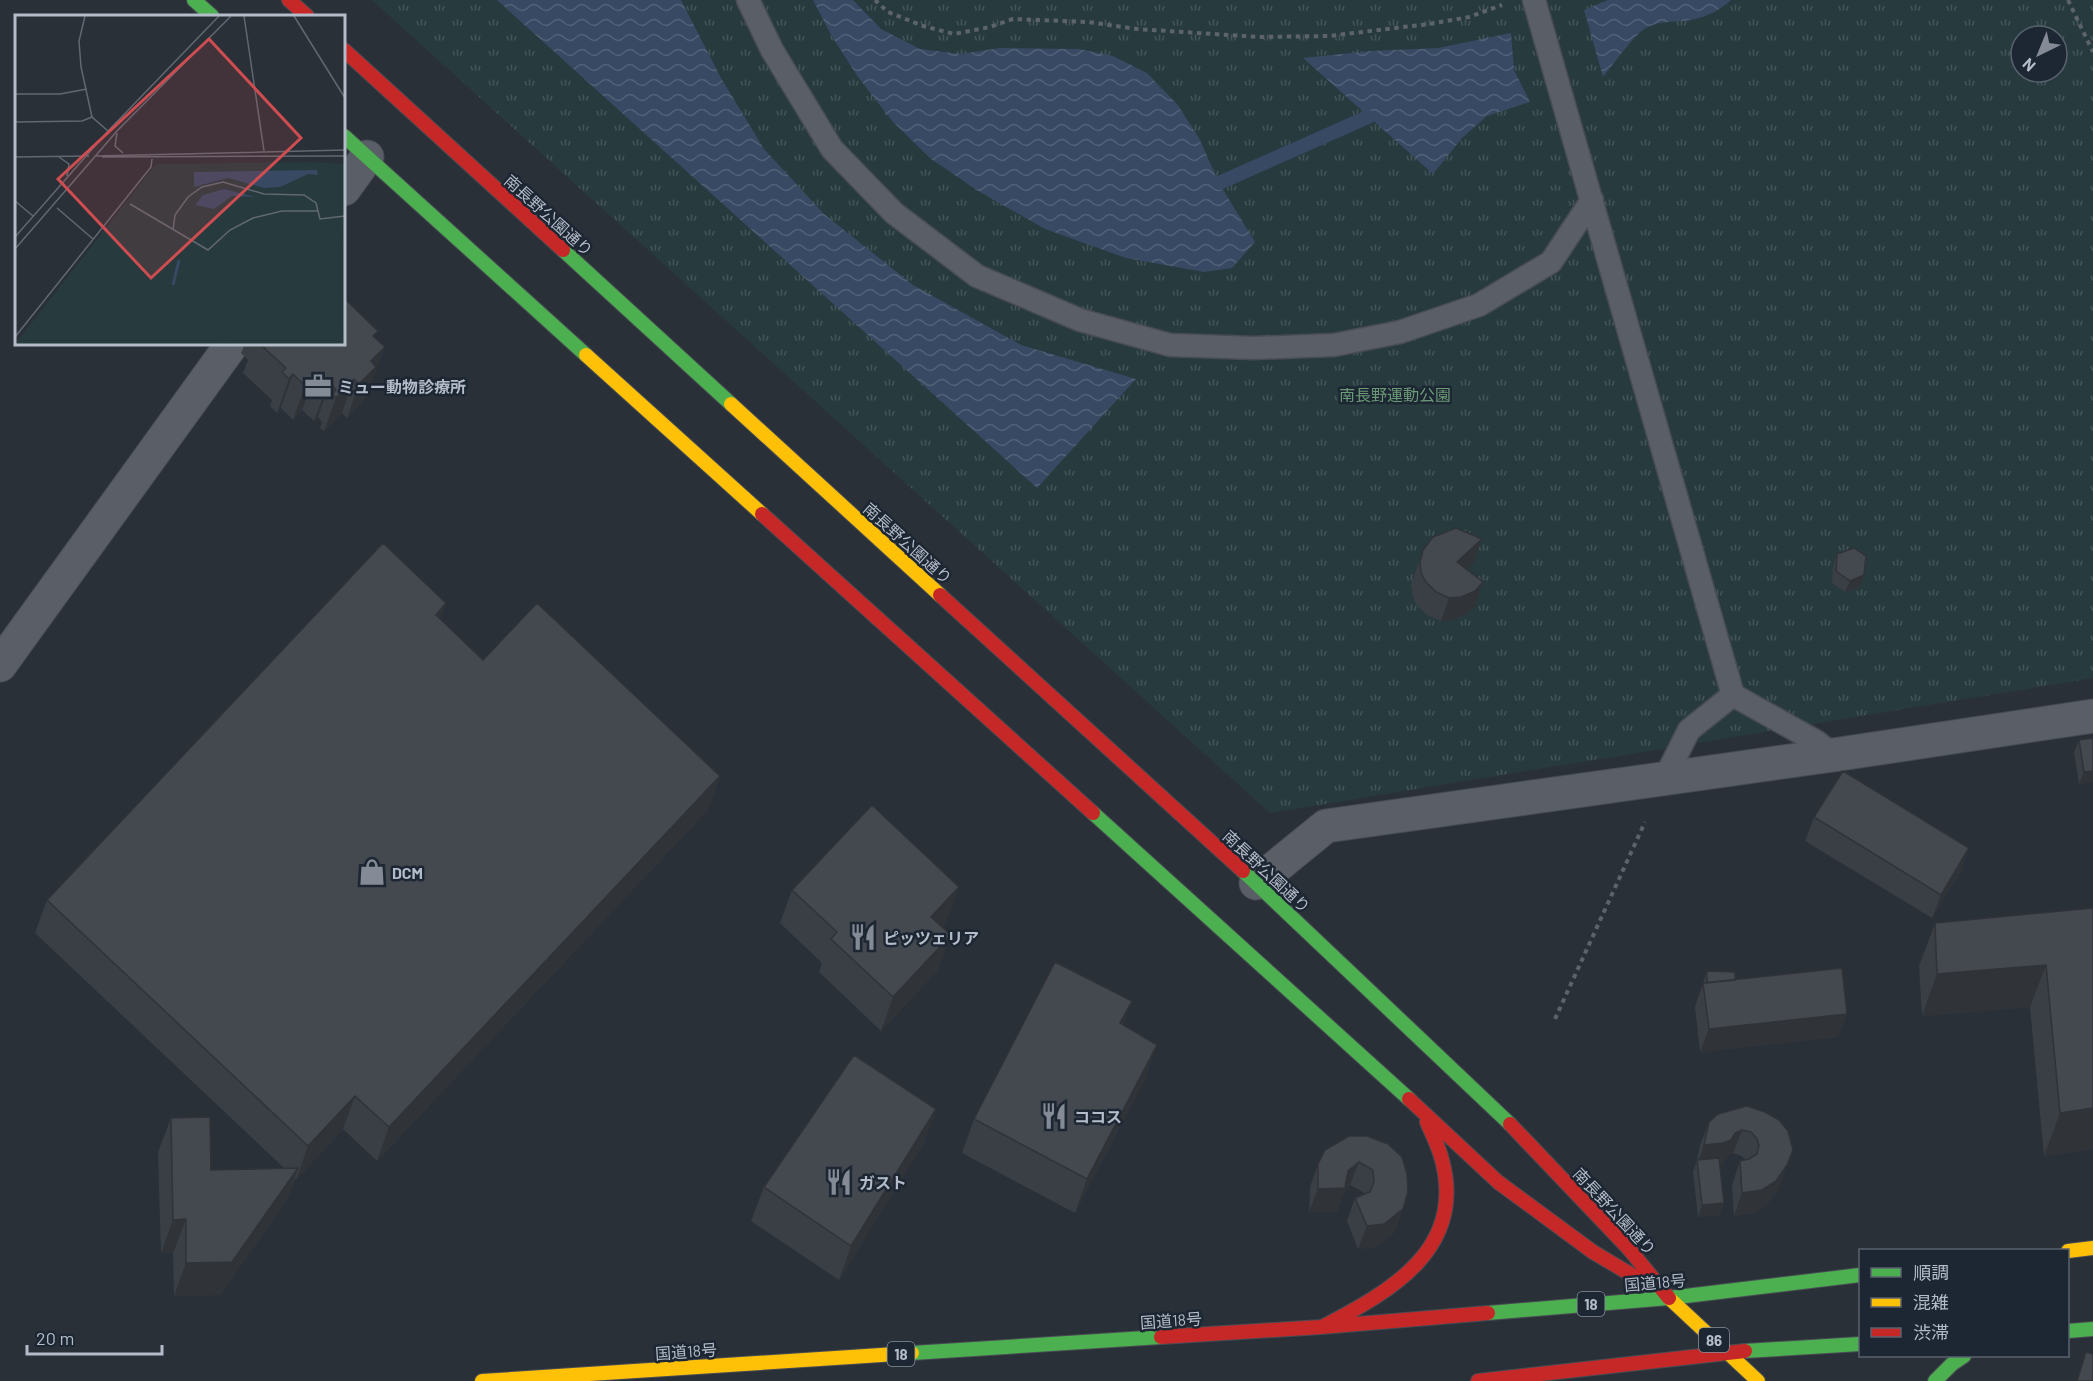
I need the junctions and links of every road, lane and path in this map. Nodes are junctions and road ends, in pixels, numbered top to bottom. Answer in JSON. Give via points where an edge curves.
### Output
{"nodes":[{"id":1,"x":194,"y":0,"type":"edge"},
{"id":2,"x":289,"y":0,"type":"edge"},
{"id":3,"x":748,"y":0,"type":"edge"},
{"id":4,"x":875,"y":0,"type":"edge"},
{"id":5,"x":1534,"y":0,"type":"edge"},
{"id":6,"x":2068,"y":0,"type":"edge"},
{"id":7,"x":1507,"y":3,"type":"dead end"},
{"id":8,"x":211,"y":15,"type":"edge"},
{"id":9,"x":306,"y":15,"type":"edge"},
{"id":10,"x":345,"y":51,"type":"edge"},
{"id":11,"x":2093,"y":52,"type":"edge"},
{"id":12,"x":355,"y":147,"type":"edge"},
{"id":13,"x":345,"y":185,"type":"edge"},
{"id":14,"x":1592,"y":200,"type":"junction"},
{"id":15,"x":231,"y":345,"type":"edge"},
{"id":16,"x":0,"y":665,"type":"edge"},
{"id":17,"x":1733,"y":695,"type":"junction"},
{"id":18,"x":2093,"y":716,"type":"edge"},
{"id":19,"x":1833,"y":755,"type":"junction"},
{"id":20,"x":1665,"y":778,"type":"junction"},
{"id":21,"x":1256,"y":883,"type":"junction"},
{"id":22,"x":1555,"y":1018,"type":"dead end"},
{"id":23,"x":1421,"y":1110,"type":"junction"},
{"id":24,"x":2093,"y":1248,"type":"edge"},
{"id":25,"x":2069,"y":1251,"type":"edge"},
{"id":26,"x":1859,"y":1275,"type":"edge"},
{"id":27,"x":1669,"y":1298,"type":"junction"},
{"id":28,"x":1321,"y":1327,"type":"junction"},
{"id":29,"x":2093,"y":1329,"type":"edge"},
{"id":30,"x":2069,"y":1331,"type":"edge"},
{"id":31,"x":1859,"y":1344,"type":"edge"},
{"id":32,"x":1726,"y":1352,"type":"junction"},
{"id":33,"x":1962,"y":1357,"type":"edge"},
{"id":34,"x":482,"y":1381,"type":"edge"},
{"id":35,"x":1478,"y":1381,"type":"edge"},
{"id":36,"x":1758,"y":1381,"type":"edge"},
{"id":37,"x":1935,"y":1381,"type":"edge"}],
"edges":[{"from":1,"to":8,"type":"main road"},
{"from":2,"to":9,"type":"main road"},
{"from":3,"to":14,"type":"lane","via":[[772,50],[832,149],[894,213],[977,276],[1080,320],[1170,345],[1334,345],[1423,325],[1479,305],[1551,262]]},
{"from":4,"to":7,"type":"path","via":[[888,12],[954,34],[1013,19],[1259,37],[1329,36],[1429,24],[1469,17]]},
{"from":5,"to":14,"type":"lane"},
{"from":6,"to":11,"type":"path"},
{"from":10,"to":21,"type":"main road","name":"南長野公園通り"},
{"from":12,"to":13,"type":"street"},
{"from":12,"to":23,"type":"main road","name":"南長野公園通り"},
{"from":14,"to":17,"type":"lane"},
{"from":15,"to":16,"type":"street"},
{"from":17,"to":19,"type":"lane"},
{"from":17,"to":20,"type":"lane","via":[[1689,730]]},
{"from":18,"to":19,"type":"street"},
{"from":19,"to":20,"type":"street"},
{"from":20,"to":21,"type":"street","via":[[1326,826]]},
{"from":20,"to":22,"type":"path"},
{"from":21,"to":27,"type":"main road","name":"南長野公園通り","via":[[1509,1123],[1629,1249]]},
{"from":23,"to":27,"type":"main road","name":"南長野公園通り","via":[[1498,1182],[1593,1252]]},
{"from":23,"to":28,"type":"main road","via":[[1436,1140],[1447,1184],[1440,1232],[1423,1258],[1390,1288],[1365,1306]]},
{"from":24,"to":25,"type":"main road"},
{"from":26,"to":27,"type":"main road","name":"国道18号","number":"18"},
{"from":27,"to":28,"type":"main road","name":"国道18号","number":"18"},
{"from":27,"to":32,"type":"main road","number":"86"},
{"from":28,"to":34,"type":"main road","name":"国道18号","number":"18"},
{"from":29,"to":30,"type":"main road"},
{"from":31,"to":32,"type":"main road"},
{"from":32,"to":35,"type":"main road"},
{"from":32,"to":36,"type":"main road","number":"86"},
{"from":33,"to":37,"type":"main road"}]}
